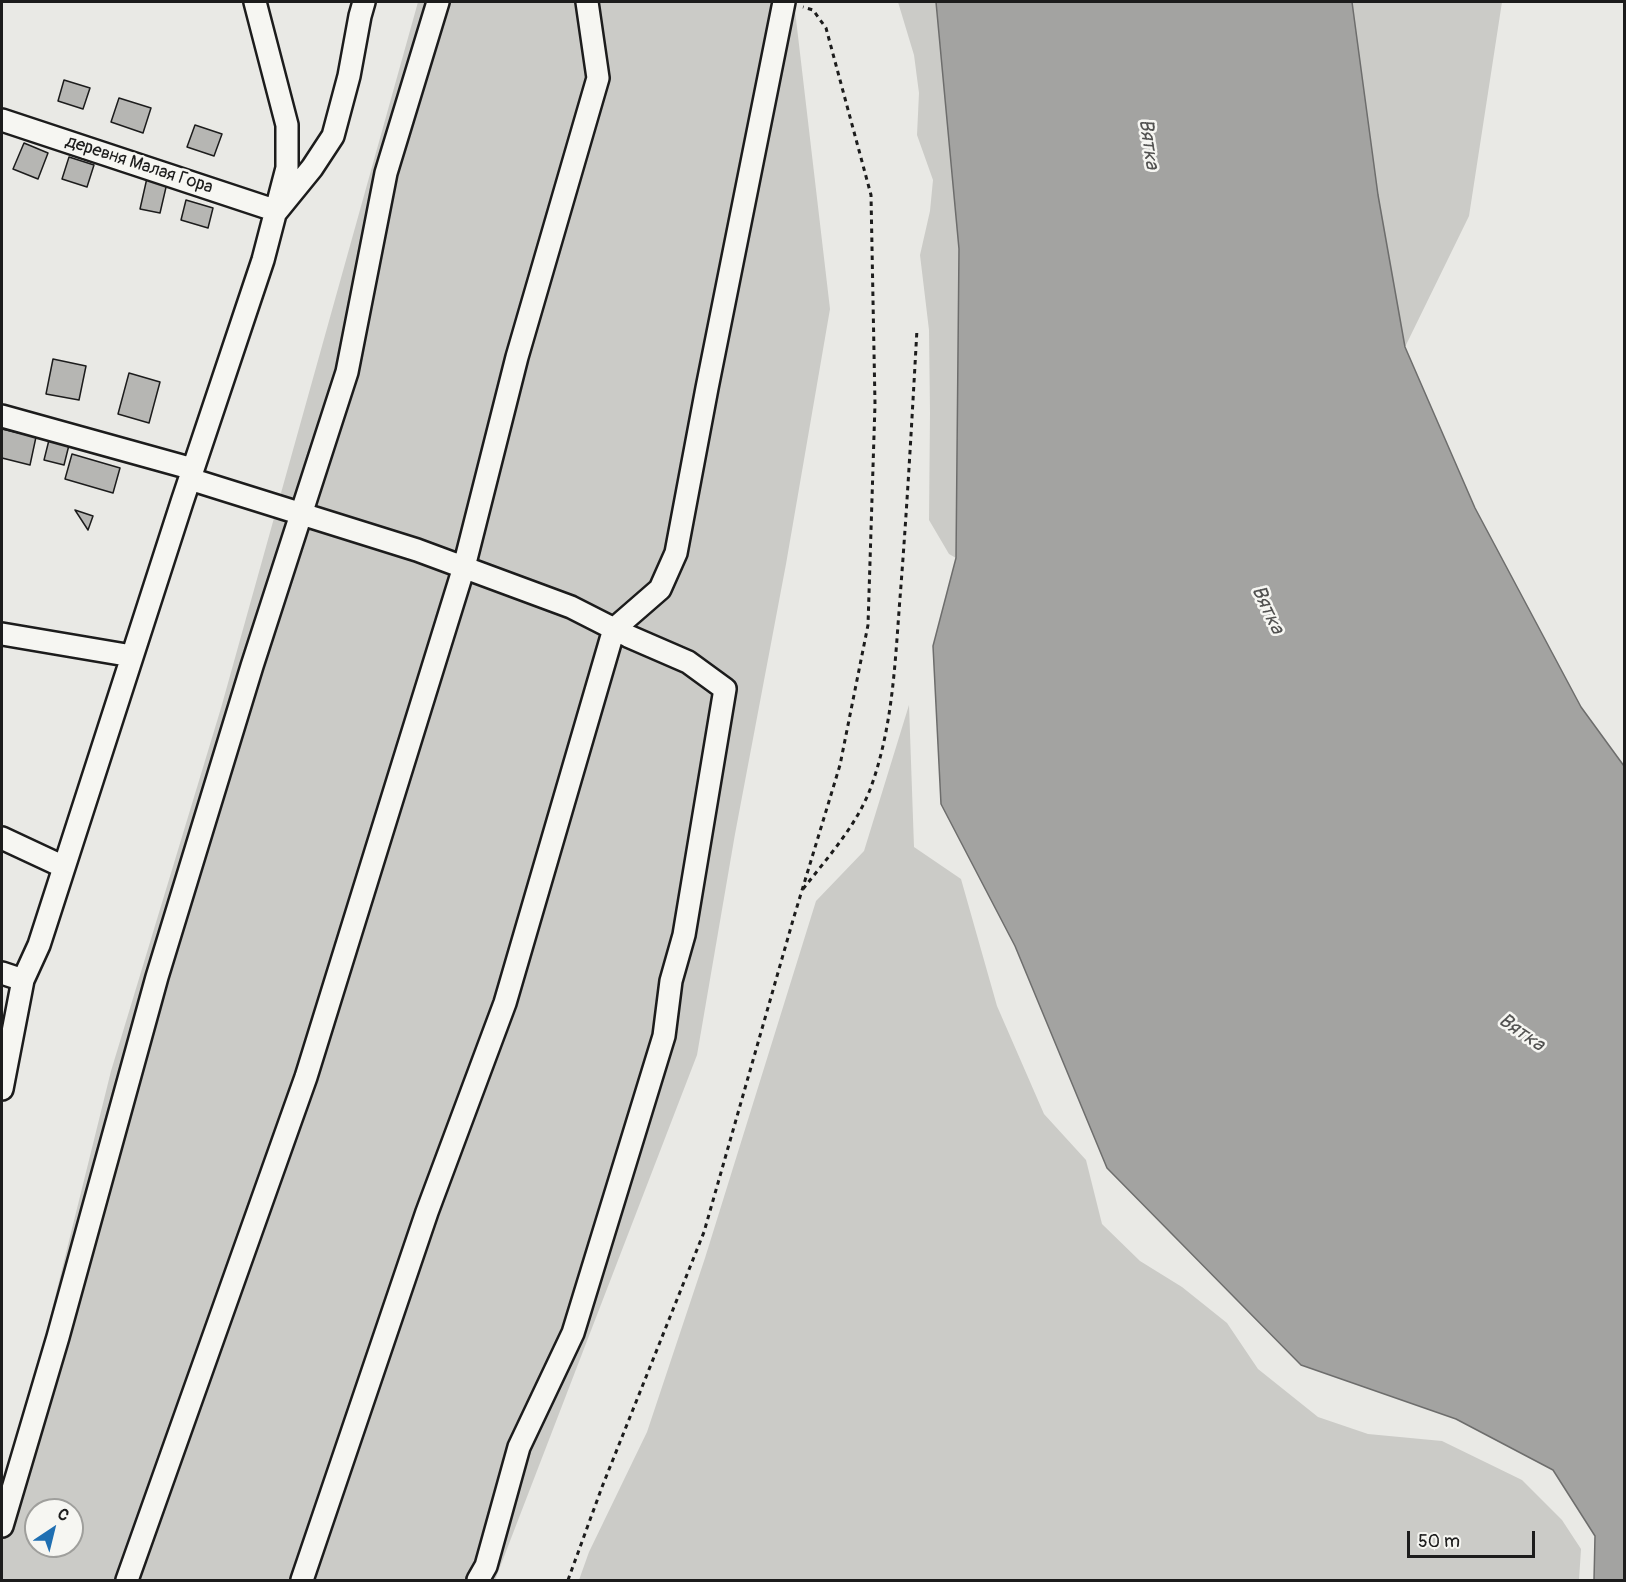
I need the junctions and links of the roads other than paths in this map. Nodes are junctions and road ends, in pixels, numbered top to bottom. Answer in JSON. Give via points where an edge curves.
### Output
{"nodes":[{"id":1,"x":255,"y":2,"type":"edge"},
{"id":2,"x":364,"y":2,"type":"edge"},
{"id":3,"x":438,"y":2,"type":"edge"},
{"id":4,"x":586,"y":2,"type":"edge"},
{"id":5,"x":790,"y":3,"type":"edge"},
{"id":6,"x":2,"y":120,"type":"edge"},
{"id":7,"x":277,"y":211,"type":"junction"},
{"id":8,"x":2,"y":416,"type":"edge"},
{"id":9,"x":191,"y":474,"type":"junction"},
{"id":10,"x":300,"y":513,"type":"junction"},
{"id":11,"x":464,"y":567,"type":"junction"},
{"id":12,"x":614,"y":628,"type":"junction"},
{"id":13,"x":2,"y":634,"type":"edge"},
{"id":14,"x":132,"y":656,"type":"junction"},
{"id":15,"x":2,"y":838,"type":"edge"},
{"id":16,"x":64,"y":867,"type":"junction"},
{"id":17,"x":2,"y":973,"type":"edge"},
{"id":18,"x":23,"y":980,"type":"junction"},
{"id":19,"x":2,"y":1077,"type":"edge"},
{"id":20,"x":2,"y":1526,"type":"edge"},
{"id":21,"x":127,"y":1581,"type":"edge"},
{"id":22,"x":302,"y":1581,"type":"edge"},
{"id":23,"x":478,"y":1581,"type":"edge"}],
"edges":[{"from":1,"to":7,"type":"street","via":[[287,125],[287,168]]},
{"from":2,"to":7,"type":"street","via":[[333,136]]},
{"from":3,"to":10,"type":"street","via":[[386,172],[346,372]]},
{"from":4,"to":11,"type":"street","via":[[598,78],[517,357]]},
{"from":5,"to":12,"type":"street","via":[[709,376],[676,553],[660,589]]},
{"from":6,"to":7,"type":"street","name":"деревня Малая Гора"},
{"from":7,"to":9,"type":"street"},
{"from":8,"to":9,"type":"street"},
{"from":9,"to":10,"type":"street"},
{"from":9,"to":14,"type":"street"},
{"from":10,"to":11,"type":"street"},
{"from":10,"to":20,"type":"street","via":[[157,977]]},
{"from":11,"to":12,"type":"street","via":[[571,607]]},
{"from":11,"to":21,"type":"street","via":[[306,1077]]},
{"from":12,"to":22,"type":"street","via":[[505,1003],[427,1212]]},
{"from":12,"to":23,"type":"street","via":[[688,662],[725,689],[664,1036],[573,1333],[519,1447],[486,1566]]},
{"from":13,"to":14,"type":"street"},
{"from":14,"to":16,"type":"street"},
{"from":15,"to":16,"type":"street"},
{"from":16,"to":18,"type":"street","via":[[39,945]]},
{"from":17,"to":18,"type":"street"},
{"from":18,"to":19,"type":"street"}]}
